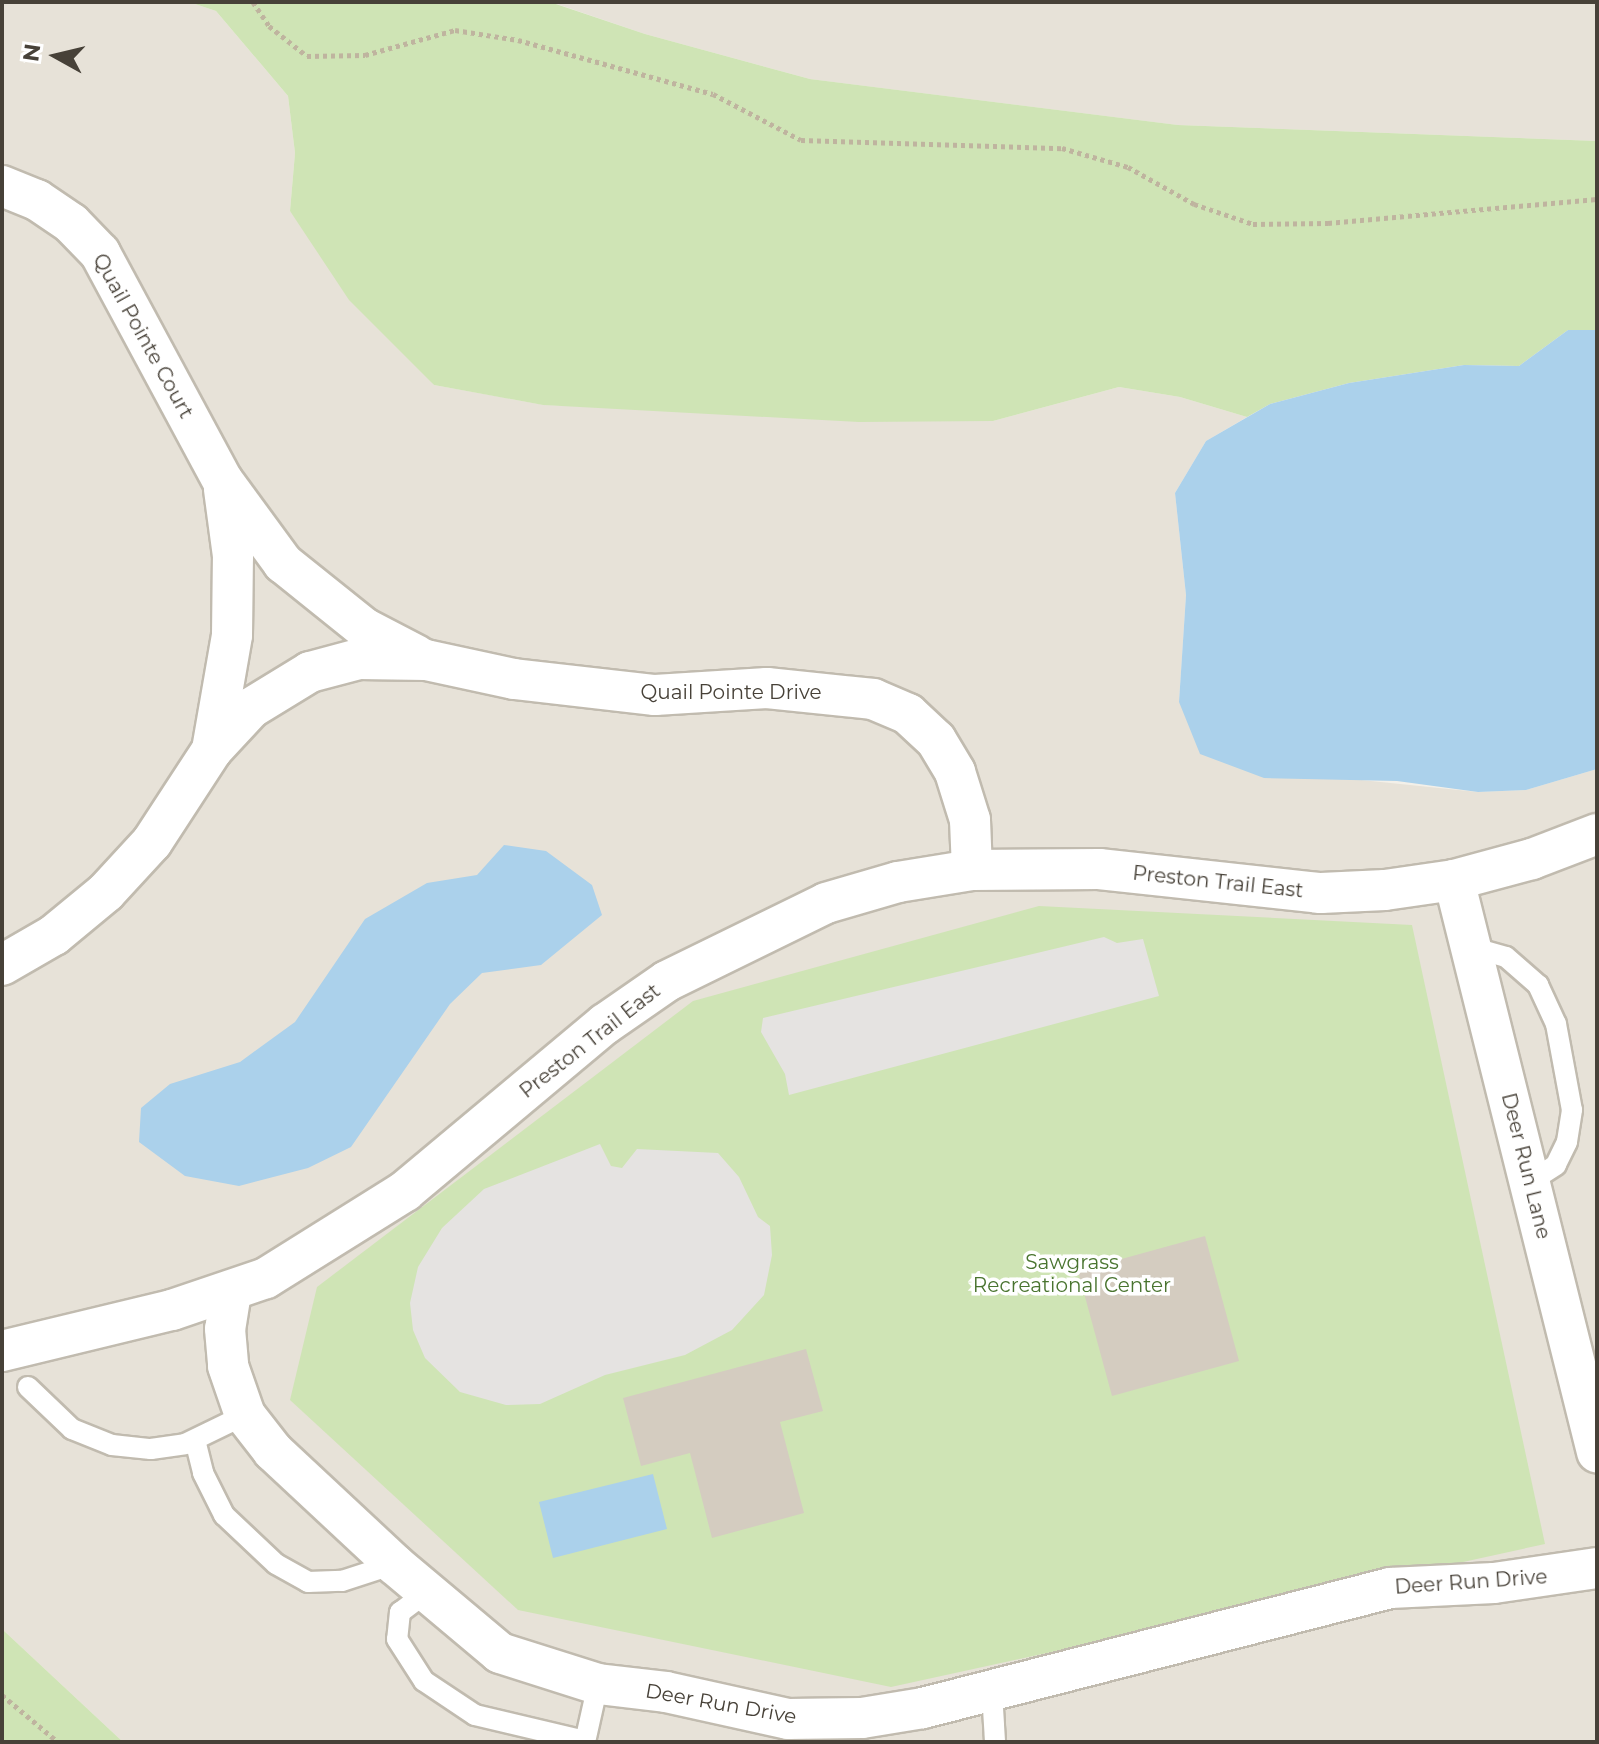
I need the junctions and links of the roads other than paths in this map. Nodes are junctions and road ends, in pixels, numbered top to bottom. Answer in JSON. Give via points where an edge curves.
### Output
{"nodes":[{"id":1,"x":2,"y":186,"type":"edge"},
{"id":2,"x":223,"y":481,"type":"junction"},
{"id":3,"x":426,"y":660,"type":"junction"},
{"id":4,"x":212,"y":750,"type":"junction"},
{"id":5,"x":1597,"y":834,"type":"edge"},
{"id":6,"x":972,"y":870,"type":"junction"},
{"id":7,"x":1454,"y":880,"type":"junction"},
{"id":8,"x":1471,"y":947,"type":"junction"},
{"id":9,"x":2,"y":965,"type":"edge"},
{"id":10,"x":1530,"y":1182,"type":"junction"},
{"id":11,"x":231,"y":1292,"type":"junction"},
{"id":12,"x":2,"y":1351,"type":"edge"},
{"id":13,"x":28,"y":1387,"type":"dead end"},
{"id":14,"x":245,"y":1415,"type":"junction"},
{"id":15,"x":195,"y":1440,"type":"junction"},
{"id":16,"x":1597,"y":1452,"type":"edge"},
{"id":17,"x":394,"y":1564,"type":"junction"},
{"id":18,"x":1597,"y":1568,"type":"edge"},
{"id":19,"x":427,"y":1592,"type":"junction"},
{"id":20,"x":598,"y":1684,"type":"junction"},
{"id":21,"x":992,"y":1691,"type":"junction"},
{"id":22,"x":786,"y":1730,"type":"edge"},
{"id":23,"x":864,"y":1730,"type":"edge"},
{"id":24,"x":585,"y":1741,"type":"edge"},
{"id":25,"x":995,"y":1742,"type":"edge"}],
"edges":[{"from":1,"to":2,"type":"street","name":"Quail Pointe Court","via":[[60,215],[100,253]]},
{"from":2,"to":3,"type":"street","name":"Quail Pointe Drive","via":[[283,563],[309,587],[364,628]]},
{"from":2,"to":4,"type":"street","name":"Quail Pointe Drive","via":[[233,556],[232,635]]},
{"from":3,"to":4,"type":"street","name":"Quail Pointe Drive","via":[[359,659],[310,672],[251,708]]},
{"from":3,"to":6,"type":"street","name":"Quail Pointe Drive","via":[[514,679],[655,695],[767,688],[873,699],[908,714],[936,740],[955,772],[970,820]]},
{"from":4,"to":9,"type":"street","name":"Quail Pointe Drive","via":[[152,842],[106,892],[54,935]]},
{"from":5,"to":7,"type":"street","name":"Preston Trail East"},
{"from":6,"to":7,"type":"street","name":"Preston Trail East","via":[[1099,869],[1321,893]]},
{"from":6,"to":11,"type":"street","name":"Preston Trail East","via":[[898,882],[826,903],[667,981],[605,1024],[405,1191],[316,1250]]},
{"from":7,"to":8,"type":"street","name":"Deer Run Lane"},
{"from":8,"to":10,"type":"street","name":"Deer Run Lane"},
{"from":8,"to":10,"type":"lane","via":[[1506,957],[1538,985],[1556,1024],[1572,1110],[1570,1126],[1556,1165]]},
{"from":10,"to":16,"type":"street","name":"Deer Run Lane"},
{"from":11,"to":12,"type":"street","name":"Preston Trail East"},
{"from":11,"to":14,"type":"street","name":"Deer Run Drive","via":[[225,1329],[228,1366]]},
{"from":13,"to":15,"type":"lane","via":[[72,1429],[112,1445],[151,1449]]},
{"from":14,"to":15,"type":"lane"},
{"from":14,"to":17,"type":"street","name":"Deer Run Drive","via":[[273,1451]]},
{"from":15,"to":17,"type":"lane","via":[[203,1473],[224,1515],[276,1564],[308,1582],[342,1581]]},
{"from":17,"to":19,"type":"street","name":"Deer Run Drive"},
{"from":18,"to":21,"type":"street","name":"Deer Run Drive","via":[[1494,1583],[1390,1588]]},
{"from":19,"to":20,"type":"street","name":"Deer Run Drive","via":[[500,1653]]},
{"from":19,"to":24,"type":"lane","via":[[400,1612],[397,1639],[424,1681],[475,1715]]},
{"from":20,"to":22,"type":"street","name":"Deer Run Drive","via":[[666,1692]]},
{"from":20,"to":24,"type":"lane"},
{"from":21,"to":23,"type":"street","name":"Deer Run Drive"},
{"from":21,"to":25,"type":"lane"},
{"from":22,"to":23,"type":"street","name":"Deer Run Drive"}]}
